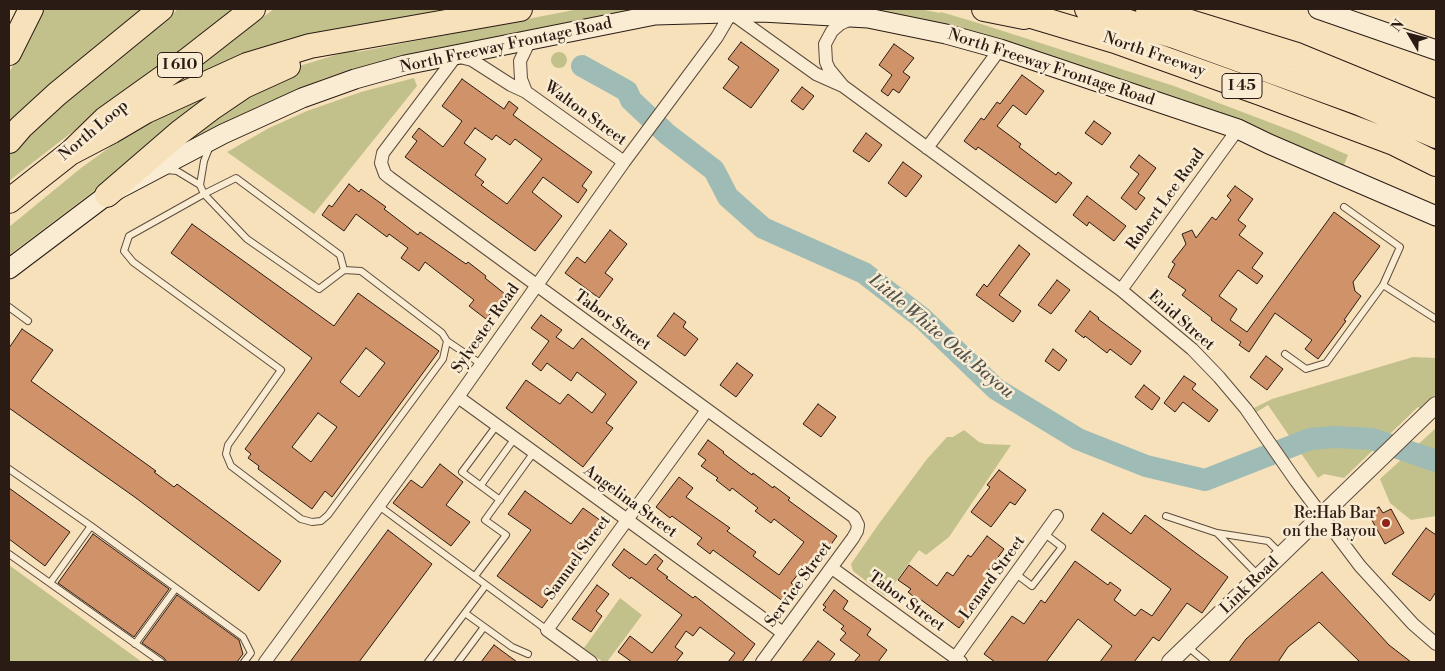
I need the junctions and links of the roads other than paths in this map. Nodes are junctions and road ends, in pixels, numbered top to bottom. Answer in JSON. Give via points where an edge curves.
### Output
{"nodes":[{"id":1,"x":32,"y":9,"type":"edge"},
{"id":2,"x":161,"y":9,"type":"edge"},
{"id":3,"x":253,"y":9,"type":"edge"},
{"id":4,"x":520,"y":9,"type":"edge"},
{"id":5,"x":984,"y":9,"type":"edge"},
{"id":6,"x":1008,"y":9,"type":"edge"},
{"id":7,"x":1086,"y":9,"type":"edge"},
{"id":8,"x":1148,"y":9,"type":"edge"},
{"id":9,"x":1322,"y":9,"type":"edge"},
{"id":10,"x":731,"y":13,"type":"junction"},
{"id":11,"x":853,"y":18,"type":"junction"},
{"id":12,"x":1043,"y":20,"type":"junction"},
{"id":13,"x":377,"y":35,"type":"junction"},
{"id":14,"x":530,"y":40,"type":"junction"},
{"id":15,"x":1000,"y":49,"type":"junction"},
{"id":16,"x":1436,"y":50,"type":"edge"},
{"id":17,"x":9,"y":53,"type":"edge"},
{"id":18,"x":456,"y":56,"type":"junction"},
{"id":19,"x":843,"y":86,"type":"junction"},
{"id":20,"x":526,"y":92,"type":"junction"},
{"id":21,"x":1436,"y":112,"type":"edge"},
{"id":22,"x":1238,"y":129,"type":"junction"},
{"id":23,"x":1436,"y":136,"type":"edge"},
{"id":24,"x":212,"y":140,"type":"junction"},
{"id":25,"x":9,"y":141,"type":"edge"},
{"id":26,"x":927,"y":148,"type":"junction"},
{"id":27,"x":70,"y":153,"type":"junction"},
{"id":28,"x":624,"y":162,"type":"junction"},
{"id":29,"x":1436,"y":164,"type":"edge"},
{"id":30,"x":157,"y":169,"type":"junction"},
{"id":31,"x":200,"y":185,"type":"junction"},
{"id":32,"x":204,"y":194,"type":"junction"},
{"id":33,"x":107,"y":195,"type":"junction"},
{"id":34,"x":9,"y":201,"type":"edge"},
{"id":35,"x":1344,"y":207,"type":"dead end"},
{"id":36,"x":1436,"y":216,"type":"edge"},
{"id":37,"x":9,"y":269,"type":"edge"},
{"id":38,"x":344,"y":270,"type":"junction"},
{"id":39,"x":1383,"y":285,"type":"junction"},
{"id":40,"x":536,"y":286,"type":"junction"},
{"id":41,"x":1121,"y":290,"type":"junction"},
{"id":42,"x":10,"y":311,"type":"edge"},
{"id":43,"x":1436,"y":320,"type":"edge"},
{"id":44,"x":28,"y":321,"type":"dead end"},
{"id":45,"x":447,"y":341,"type":"junction"},
{"id":46,"x":1285,"y":354,"type":"dead end"},
{"id":47,"x":481,"y":364,"type":"junction"},
{"id":48,"x":458,"y":397,"type":"junction"},
{"id":49,"x":1432,"y":409,"type":"edge"},
{"id":50,"x":707,"y":410,"type":"junction"},
{"id":51,"x":497,"y":425,"type":"junction"},
{"id":52,"x":515,"y":438,"type":"junction"},
{"id":53,"x":534,"y":452,"type":"junction"},
{"id":54,"x":9,"y":470,"type":"edge"},
{"id":55,"x":481,"y":486,"type":"junction"},
{"id":56,"x":500,"y":500,"type":"junction"},
{"id":57,"x":379,"y":506,"type":"junction"},
{"id":58,"x":1323,"y":515,"type":"junction"},
{"id":59,"x":1057,"y":516,"type":"dead end"},
{"id":60,"x":1166,"y":516,"type":"dead end"},
{"id":61,"x":626,"y":519,"type":"junction"},
{"id":62,"x":858,"y":525,"type":"joint"},
{"id":63,"x":91,"y":526,"type":"junction"},
{"id":64,"x":1217,"y":533,"type":"junction"},
{"id":65,"x":1044,"y":534,"type":"junction"},
{"id":66,"x":9,"y":554,"type":"edge"},
{"id":67,"x":1282,"y":555,"type":"junction"},
{"id":68,"x":832,"y":568,"type":"junction"},
{"id":69,"x":1016,"y":574,"type":"junction"},
{"id":70,"x":475,"y":576,"type":"junction"},
{"id":71,"x":1259,"y":576,"type":"junction"},
{"id":72,"x":50,"y":583,"type":"junction"},
{"id":73,"x":486,"y":585,"type":"junction"},
{"id":74,"x":176,"y":588,"type":"junction"},
{"id":75,"x":465,"y":613,"type":"junction"},
{"id":76,"x":484,"y":627,"type":"junction"},
{"id":77,"x":546,"y":630,"type":"junction"},
{"id":78,"x":783,"y":633,"type":"junction"},
{"id":79,"x":135,"y":644,"type":"junction"},
{"id":80,"x":1436,"y":644,"type":"edge"},
{"id":81,"x":1186,"y":647,"type":"junction"},
{"id":82,"x":528,"y":654,"type":"dead end"},
{"id":83,"x":958,"y":660,"type":"edge"},
{"id":84,"x":161,"y":662,"type":"edge"},
{"id":85,"x":244,"y":662,"type":"edge"},
{"id":86,"x":265,"y":662,"type":"edge"},
{"id":87,"x":428,"y":662,"type":"edge"},
{"id":88,"x":458,"y":662,"type":"edge"},
{"id":89,"x":591,"y":662,"type":"edge"},
{"id":90,"x":762,"y":662,"type":"edge"},
{"id":91,"x":1170,"y":662,"type":"edge"},
{"id":92,"x":1206,"y":662,"type":"edge"}],
"edges":[{"from":1,"to":17,"type":"highway"},
{"from":2,"to":25,"type":"highway","via":[[57,94]]},
{"from":3,"to":27,"type":"highway","name":"North Loop","number":"I 610","via":[[105,119]]},
{"from":4,"to":13,"type":"highway"},
{"from":5,"to":12,"type":"highway"},
{"from":6,"to":12,"type":"highway","name":"North Freeway","number":"I 45"},
{"from":7,"to":23,"type":"highway","name":"North Freeway","via":[[1174,36],[1359,103]]},
{"from":8,"to":21,"type":"highway","via":[[1297,55]]},
{"from":9,"to":16,"type":"main road"},
{"from":10,"to":11,"type":"main road","name":"North Freeway Frontage Road"},
{"from":10,"to":14,"type":"main road","name":"North Freeway Frontage Road","via":[[655,15]]},
{"from":10,"to":19,"type":"street","name":"Enid Street","via":[[816,74]]},
{"from":10,"to":28,"type":"street","name":"Sylvester Road","via":[[718,37]]},
{"from":11,"to":15,"type":"main road","name":"North Freeway Frontage Road","via":[[868,18],[946,34]]},
{"from":11,"to":19,"type":"street","name":"Enid Street","via":[[832,31],[825,44],[829,69]]},
{"from":12,"to":29,"type":"highway","name":"North Freeway","number":"I 45","via":[[1114,41],[1263,94],[1394,143]]},
{"from":13,"to":27,"type":"highway","via":[[310,46],[247,65],[146,111]]},
{"from":13,"to":33,"type":"highway","via":[[306,58],[244,86],[180,132]]},
{"from":14,"to":18,"type":"main road","name":"North Freeway Frontage Road"},
{"from":14,"to":20,"type":"street","name":"Walton Street","via":[[520,61],[520,79]]},
{"from":15,"to":22,"type":"main road","name":"North Freeway Frontage Road"},
{"from":15,"to":26,"type":"street"},
{"from":18,"to":20,"type":"street","name":"Walton Street","via":[[472,60]]},
{"from":18,"to":24,"type":"main road","name":"North Freeway Frontage Road","via":[[405,65],[302,98]]},
{"from":18,"to":40,"type":"street","name":"Tabor Street","via":[[400,130],[381,163],[385,174]]},
{"from":19,"to":26,"type":"street","name":"Enid Street"},
{"from":20,"to":28,"type":"street","name":"Walton Street"},
{"from":22,"to":36,"type":"main road","name":"North Freeway Frontage Road"},
{"from":22,"to":41,"type":"street","name":"Robert Lee Road"},
{"from":24,"to":30,"type":"main road","name":"North Freeway Frontage Road"},
{"from":24,"to":31,"type":"lane"},
{"from":26,"to":41,"type":"street","name":"Enid Street"},
{"from":27,"to":34,"type":"highway","name":"North Loop","number":"I 610"},
{"from":28,"to":40,"type":"street","name":"Sylvester Road"},
{"from":30,"to":31,"type":"lane","via":[[177,172]]},
{"from":30,"to":33,"type":"main road","name":"North Freeway Frontage Road"},
{"from":31,"to":32,"type":"lane"},
{"from":32,"to":38,"type":"lane","via":[[236,178],[340,255]]},
{"from":32,"to":38,"type":"lane","via":[[248,239],[319,289]]},
{"from":32,"to":45,"type":"lane","via":[[129,236],[124,250],[133,262],[281,370],[228,445],[226,454],[231,466],[301,519],[321,521],[328,515],[443,359]]},
{"from":33,"to":37,"type":"main road","name":"North Freeway Frontage Road"},
{"from":35,"to":39,"type":"lane","via":[[1400,247]]},
{"from":38,"to":45,"type":"lane","via":[[361,271],[442,333]]},
{"from":39,"to":43,"type":"lane"},
{"from":39,"to":46,"type":"lane","via":[[1326,363],[1306,369]]},
{"from":40,"to":47,"type":"street","name":"Sylvester Road"},
{"from":40,"to":50,"type":"street","name":"Tabor Street"},
{"from":41,"to":58,"type":"street","name":"Enid Street","via":[[1192,349],[1219,377]]},
{"from":42,"to":44,"type":"lane"},
{"from":45,"to":47,"type":"lane"},
{"from":47,"to":48,"type":"street","name":"Sylvester Road"},
{"from":48,"to":51,"type":"street","name":"Angelina Street"},
{"from":48,"to":57,"type":"street","name":"Sylvester Road"},
{"from":49,"to":58,"type":"street","name":"Link Road"},
{"from":50,"to":61,"type":"street","name":"Samuel Street"},
{"from":50,"to":62,"type":"street","name":"Tabor Street","via":[[848,511]]},
{"from":51,"to":52,"type":"street","name":"Angelina Street"},
{"from":51,"to":55,"type":"lane","via":[[462,472]]},
{"from":52,"to":53,"type":"street","name":"Angelina Street"},
{"from":52,"to":55,"type":"lane"},
{"from":53,"to":56,"type":"lane"},
{"from":53,"to":61,"type":"street","name":"Angelina Street"},
{"from":54,"to":63,"type":"lane"},
{"from":55,"to":56,"type":"lane"},
{"from":56,"to":70,"type":"lane","via":[[486,520],[506,535]]},
{"from":57,"to":70,"type":"lane"},
{"from":57,"to":86,"type":"street","name":"Sylvester Road"},
{"from":58,"to":67,"type":"street","name":"Link Road"},
{"from":58,"to":80,"type":"street","name":"Enid Street","via":[[1378,587]]},
{"from":59,"to":65,"type":"street","name":"Lenard Street"},
{"from":60,"to":64,"type":"lane"},
{"from":61,"to":77,"type":"street","name":"Samuel Street"},
{"from":61,"to":78,"type":"street","name":"Angelina Street"},
{"from":62,"to":68,"type":"street","name":"Service Street"},
{"from":63,"to":72,"type":"lane"},
{"from":63,"to":74,"type":"lane"},
{"from":64,"to":67,"type":"lane","via":[[1268,541]]},
{"from":64,"to":71,"type":"lane"},
{"from":65,"to":69,"type":"street","name":"Lenard Street"},
{"from":65,"to":69,"type":"lane","via":[[1062,547],[1032,586]]},
{"from":66,"to":72,"type":"lane"},
{"from":67,"to":71,"type":"street","name":"Link Road"},
{"from":68,"to":78,"type":"street","name":"Service Street"},
{"from":68,"to":83,"type":"street","name":"Tabor Street"},
{"from":69,"to":83,"type":"street","name":"Lenard Street"},
{"from":70,"to":73,"type":"lane"},
{"from":71,"to":81,"type":"street","name":"Link Road"},
{"from":72,"to":79,"type":"lane"},
{"from":73,"to":75,"type":"lane"},
{"from":73,"to":77,"type":"lane"},
{"from":74,"to":79,"type":"lane"},
{"from":74,"to":85,"type":"lane","via":[[243,637],[250,653]]},
{"from":75,"to":76,"type":"lane"},
{"from":75,"to":87,"type":"lane"},
{"from":76,"to":82,"type":"lane","via":[[512,648]]},
{"from":76,"to":88,"type":"lane"},
{"from":77,"to":89,"type":"street"},
{"from":78,"to":90,"type":"street","name":"Service Street"},
{"from":79,"to":84,"type":"lane"},
{"from":81,"to":91,"type":"street","name":"Link Road"},
{"from":81,"to":92,"type":"lane"}]}
